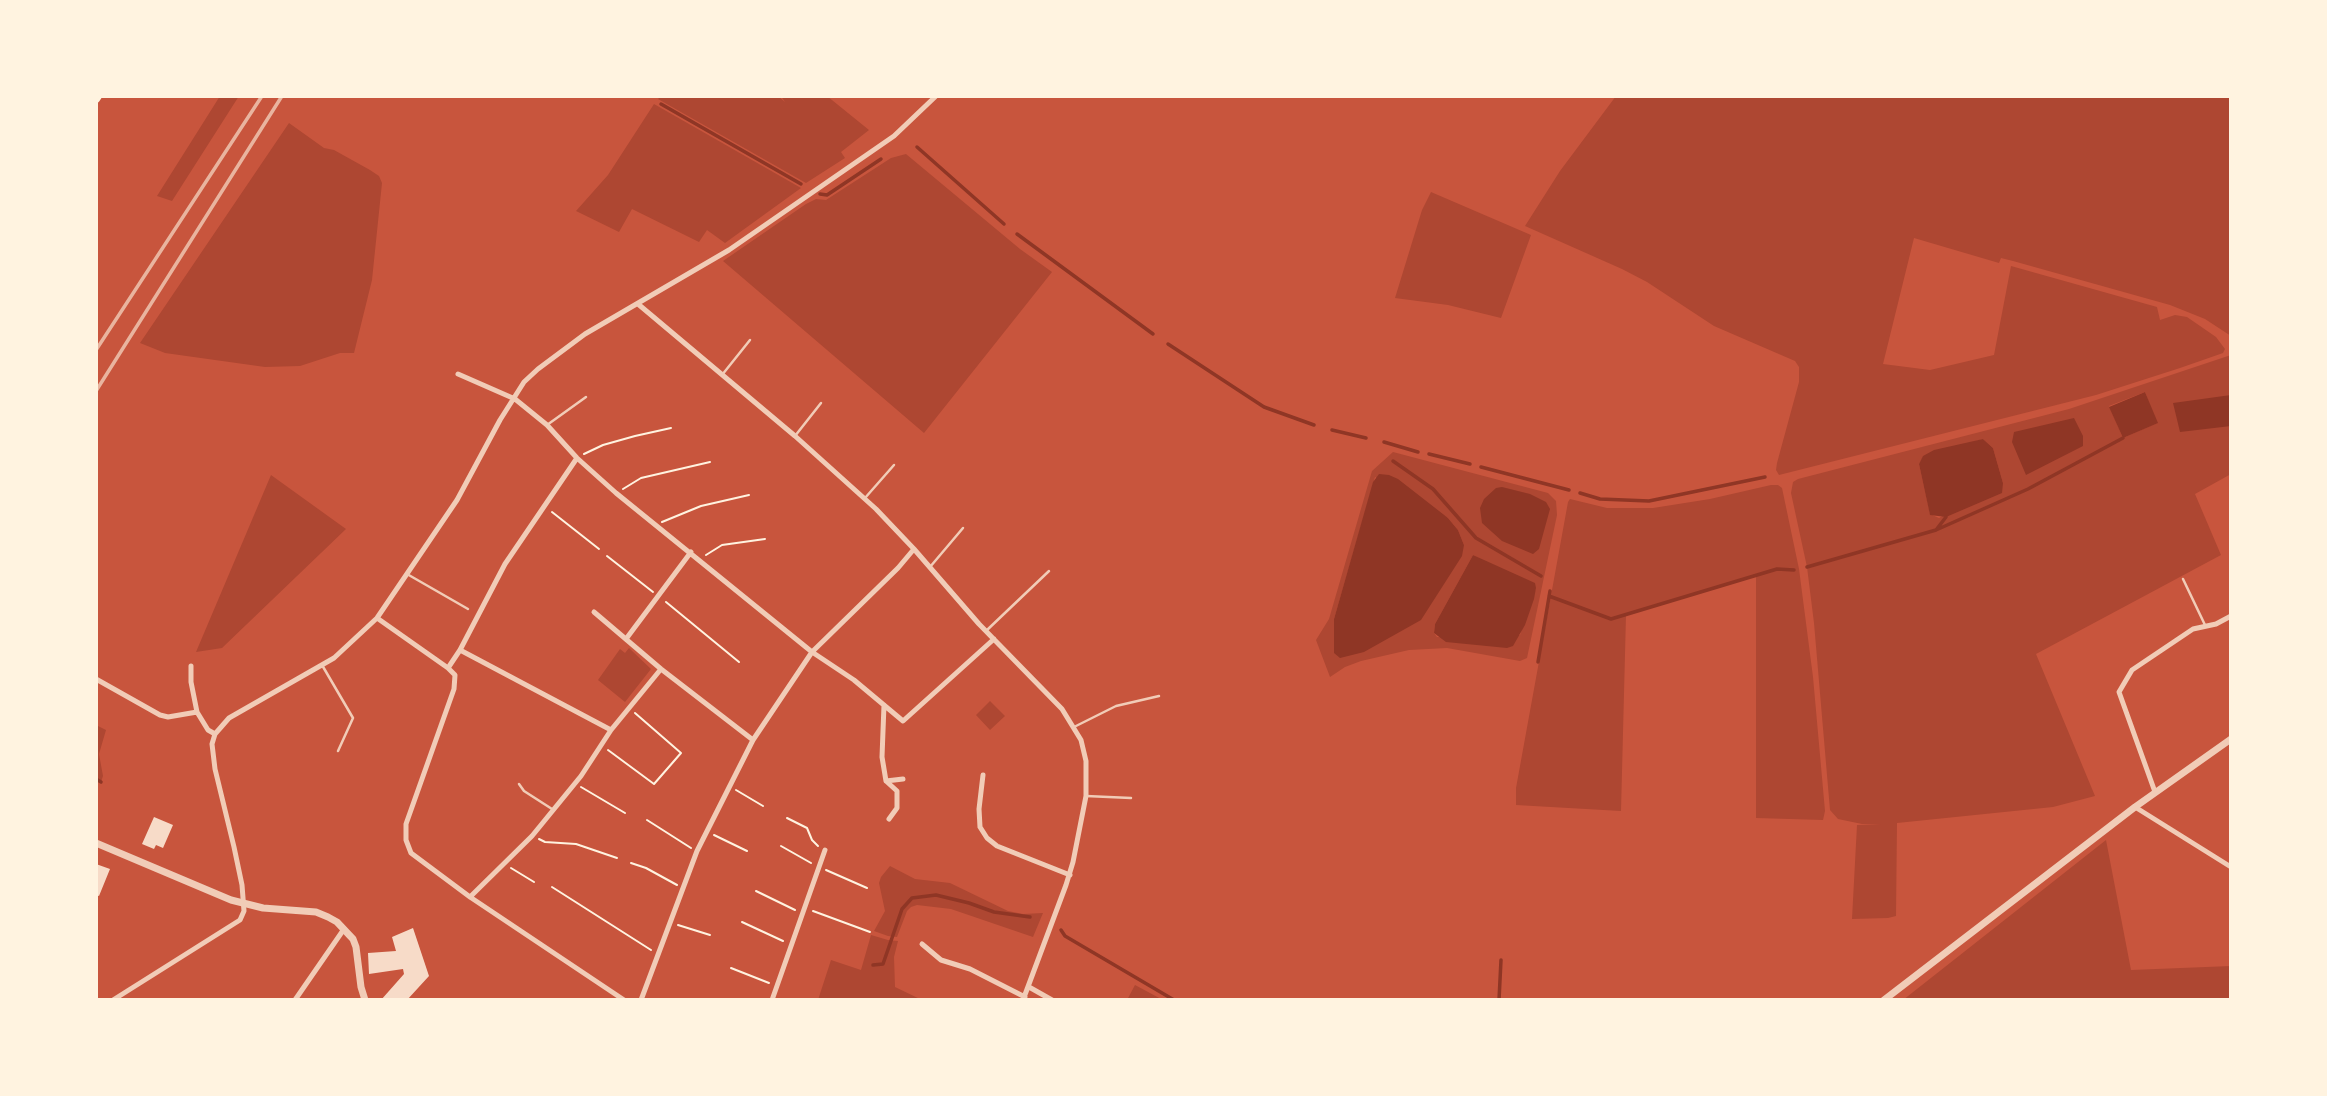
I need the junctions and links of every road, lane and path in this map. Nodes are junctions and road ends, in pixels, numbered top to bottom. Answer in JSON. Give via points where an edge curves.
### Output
{"nodes":[{"id":1,"x":936,"y":96,"type":"edge"},
{"id":2,"x":638,"y":304,"type":"junction"},
{"id":3,"x":750,"y":340,"type":"dead end"},
{"id":4,"x":458,"y":374,"type":"dead end"},
{"id":5,"x":722,"y":375,"type":"junction"},
{"id":6,"x":586,"y":397,"type":"dead end"},
{"id":7,"x":515,"y":399,"type":"junction"},
{"id":8,"x":821,"y":403,"type":"dead end"},
{"id":9,"x":547,"y":425,"type":"junction"},
{"id":10,"x":671,"y":428,"type":"dead end"},
{"id":11,"x":794,"y":436,"type":"junction"},
{"id":12,"x":577,"y":458,"type":"junction"},
{"id":13,"x":710,"y":461,"type":"dead end"},
{"id":14,"x":894,"y":465,"type":"dead end"},
{"id":15,"x":616,"y":493,"type":"junction"},
{"id":16,"x":749,"y":495,"type":"dead end"},
{"id":17,"x":865,"y":498,"type":"junction"},
{"id":18,"x":545,"y":507,"type":"junction"},
{"id":19,"x":654,"y":525,"type":"junction"},
{"id":20,"x":963,"y":528,"type":"dead end"},
{"id":21,"x":765,"y":539,"type":"dead end"},
{"id":22,"x":599,"y":549,"type":"dead end"},
{"id":23,"x":914,"y":549,"type":"junction"},
{"id":24,"x":691,"y":552,"type":"junction"},
{"id":25,"x":607,"y":556,"type":"dead end"},
{"id":26,"x":699,"y":559,"type":"junction"},
{"id":27,"x":930,"y":567,"type":"junction"},
{"id":28,"x":1049,"y":571,"type":"dead end"},
{"id":29,"x":407,"y":574,"type":"junction"},
{"id":30,"x":2183,"y":579,"type":"dead end"},
{"id":31,"x":659,"y":596,"type":"junction"},
{"id":32,"x":468,"y":609,"type":"dead end"},
{"id":33,"x":594,"y":612,"type":"dead end"},
{"id":34,"x":2231,"y":617,"type":"edge"},
{"id":35,"x":377,"y":618,"type":"junction"},
{"id":36,"x":2205,"y":625,"type":"junction"},
{"id":37,"x":986,"y":631,"type":"junction"},
{"id":38,"x":626,"y":639,"type":"junction"},
{"id":39,"x":994,"y":639,"type":"junction"},
{"id":40,"x":460,"y":650,"type":"junction"},
{"id":41,"x":812,"y":652,"type":"junction"},
{"id":42,"x":739,"y":662,"type":"dead end"},
{"id":43,"x":322,"y":665,"type":"junction"},
{"id":44,"x":191,"y":666,"type":"dead end"},
{"id":45,"x":449,"y":668,"type":"junction"},
{"id":46,"x":661,"y":669,"type":"junction"},
{"id":47,"x":96,"y":679,"type":"edge"},
{"id":48,"x":1159,"y":696,"type":"dead end"},
{"id":49,"x":884,"y":705,"type":"junction"},
{"id":50,"x":630,"y":709,"type":"junction"},
{"id":51,"x":197,"y":712,"type":"junction"},
{"id":52,"x":1074,"y":727,"type":"junction"},
{"id":53,"x":611,"y":730,"type":"junction"},
{"id":54,"x":215,"y":734,"type":"junction"},
{"id":55,"x":2231,"y":739,"type":"edge"},
{"id":56,"x":753,"y":740,"type":"junction"},
{"id":57,"x":602,"y":745,"type":"junction"},
{"id":58,"x":338,"y":751,"type":"dead end"},
{"id":59,"x":982,"y":775,"type":"dead end"},
{"id":60,"x":903,"y":779,"type":"dead end"},
{"id":61,"x":886,"y":780,"type":"junction"},
{"id":62,"x":575,"y":783,"type":"junction"},
{"id":63,"x":519,"y":784,"type":"dead end"},
{"id":64,"x":729,"y":786,"type":"junction"},
{"id":65,"x":2155,"y":792,"type":"junction"},
{"id":66,"x":1086,"y":796,"type":"junction"},
{"id":67,"x":1131,"y":797,"type":"dead end"},
{"id":68,"x":763,"y":806,"type":"dead end"},
{"id":69,"x":2135,"y":807,"type":"junction"},
{"id":70,"x":553,"y":809,"type":"junction"},
{"id":71,"x":625,"y":813,"type":"dead end"},
{"id":72,"x":787,"y":818,"type":"dead end"},
{"id":73,"x":889,"y":819,"type":"dead end"},
{"id":74,"x":647,"y":820,"type":"dead end"},
{"id":75,"x":707,"y":831,"type":"junction"},
{"id":76,"x":532,"y":836,"type":"junction"},
{"id":77,"x":96,"y":843,"type":"edge"},
{"id":78,"x":781,"y":846,"type":"dead end"},
{"id":79,"x":697,"y":851,"type":"junction"},
{"id":80,"x":747,"y":851,"type":"dead end"},
{"id":81,"x":824,"y":851,"type":"joint"},
{"id":82,"x":617,"y":858,"type":"dead end"},
{"id":83,"x":504,"y":863,"type":"junction"},
{"id":84,"x":631,"y":863,"type":"dead end"},
{"id":85,"x":819,"y":867,"type":"junction"},
{"id":86,"x":2231,"y":867,"type":"edge"},
{"id":87,"x":1070,"y":874,"type":"junction"},
{"id":88,"x":534,"y":882,"type":"dead end"},
{"id":89,"x":552,"y":887,"type":"dead end"},
{"id":90,"x":683,"y":888,"type":"junction"},
{"id":91,"x":867,"y":888,"type":"dead end"},
{"id":92,"x":755,"y":891,"type":"dead end"},
{"id":93,"x":470,"y":897,"type":"junction"},
{"id":94,"x":244,"y":904,"type":"junction"},
{"id":95,"x":804,"y":911,"type":"junction"},
{"id":96,"x":670,"y":922,"type":"junction"},
{"id":97,"x":742,"y":922,"type":"dead end"},
{"id":98,"x":344,"y":929,"type":"junction"},
{"id":99,"x":870,"y":932,"type":"dead end"},
{"id":100,"x":710,"y":935,"type":"dead end"},
{"id":101,"x":791,"y":944,"type":"junction"},
{"id":102,"x":922,"y":944,"type":"dead end"},
{"id":103,"x":658,"y":955,"type":"junction"},
{"id":104,"x":732,"y":968,"type":"dead end"},
{"id":105,"x":776,"y":986,"type":"junction"},
{"id":106,"x":1029,"y":987,"type":"junction"},
{"id":107,"x":1024,"y":998,"type":"edge"},
{"id":108,"x":113,"y":1000,"type":"edge"},
{"id":109,"x":295,"y":1000,"type":"edge"},
{"id":110,"x":365,"y":1000,"type":"edge"},
{"id":111,"x":624,"y":1000,"type":"edge"},
{"id":112,"x":641,"y":1000,"type":"edge"},
{"id":113,"x":772,"y":1000,"type":"edge"},
{"id":114,"x":1052,"y":1000,"type":"edge"},
{"id":115,"x":1884,"y":1000,"type":"edge"}],
"edges":[{"from":1,"to":2,"type":"street","via":[[894,136],[729,250]]},
{"from":2,"to":5,"type":"street"},
{"from":2,"to":7,"type":"street","via":[[561,351],[524,383]]},
{"from":3,"to":5,"type":"lane"},
{"from":4,"to":7,"type":"street"},
{"from":5,"to":11,"type":"street"},
{"from":6,"to":9,"type":"lane"},
{"from":7,"to":9,"type":"street"},
{"from":7,"to":29,"type":"street","via":[[457,500]]},
{"from":8,"to":11,"type":"lane"},
{"from":9,"to":12,"type":"street"},
{"from":10,"to":12,"type":"path","via":[[603,445]]},
{"from":11,"to":17,"type":"street"},
{"from":12,"to":15,"type":"street"},
{"from":12,"to":18,"type":"street"},
{"from":13,"to":15,"type":"path","via":[[641,478]]},
{"from":14,"to":17,"type":"lane"},
{"from":15,"to":19,"type":"street"},
{"from":16,"to":19,"type":"path","via":[[701,506]]},
{"from":17,"to":23,"type":"street"},
{"from":18,"to":22,"type":"path"},
{"from":18,"to":40,"type":"street","via":[[505,564]]},
{"from":19,"to":24,"type":"street"},
{"from":20,"to":27,"type":"lane"},
{"from":21,"to":26,"type":"path","via":[[722,545]]},
{"from":23,"to":27,"type":"street"},
{"from":23,"to":41,"type":"street"},
{"from":24,"to":26,"type":"street"},
{"from":24,"to":31,"type":"street"},
{"from":25,"to":31,"type":"path"},
{"from":26,"to":41,"type":"street"},
{"from":27,"to":37,"type":"street"},
{"from":28,"to":37,"type":"lane"},
{"from":29,"to":32,"type":"lane"},
{"from":29,"to":35,"type":"street"},
{"from":30,"to":36,"type":"lane"},
{"from":31,"to":38,"type":"street"},
{"from":31,"to":42,"type":"path"},
{"from":33,"to":38,"type":"street"},
{"from":34,"to":36,"type":"street"},
{"from":35,"to":43,"type":"street"},
{"from":35,"to":45,"type":"street"},
{"from":36,"to":65,"type":"street","via":[[2132,670],[2119,692]]},
{"from":37,"to":39,"type":"street"},
{"from":38,"to":46,"type":"street"},
{"from":39,"to":49,"type":"street","via":[[903,721]]},
{"from":39,"to":52,"type":"street"},
{"from":40,"to":45,"type":"street"},
{"from":40,"to":53,"type":"street"},
{"from":41,"to":49,"type":"street"},
{"from":41,"to":56,"type":"street"},
{"from":43,"to":54,"type":"street","via":[[229,718]]},
{"from":43,"to":58,"type":"lane","via":[[354,718]]},
{"from":44,"to":51,"type":"street"},
{"from":45,"to":93,"type":"street","via":[[455,675],[454,689],[414,797],[405,841],[411,853]]},
{"from":46,"to":50,"type":"street"},
{"from":46,"to":56,"type":"street"},
{"from":47,"to":51,"type":"street","via":[[160,715]]},
{"from":48,"to":52,"type":"lane","via":[[1116,706]]},
{"from":49,"to":61,"type":"street","via":[[879,757]]},
{"from":50,"to":53,"type":"street"},
{"from":50,"to":57,"type":"path","via":[[681,753],[654,784]]},
{"from":51,"to":54,"type":"street"},
{"from":52,"to":66,"type":"street","via":[[1086,761]]},
{"from":53,"to":57,"type":"street"},
{"from":54,"to":94,"type":"street","via":[[215,769]]},
{"from":55,"to":65,"type":"street"},
{"from":56,"to":64,"type":"street"},
{"from":57,"to":62,"type":"street"},
{"from":59,"to":87,"type":"street","via":[[980,827],[987,838]]},
{"from":60,"to":61,"type":"street"},
{"from":61,"to":73,"type":"street","via":[[897,791],[897,808]]},
{"from":62,"to":70,"type":"street"},
{"from":62,"to":71,"type":"path"},
{"from":63,"to":70,"type":"lane"},
{"from":64,"to":68,"type":"path"},
{"from":64,"to":75,"type":"street"},
{"from":65,"to":69,"type":"street"},
{"from":66,"to":67,"type":"lane"},
{"from":66,"to":87,"type":"street"},
{"from":69,"to":86,"type":"street"},
{"from":69,"to":115,"type":"street"},
{"from":70,"to":76,"type":"street"},
{"from":72,"to":81,"type":"path","via":[[807,828]]},
{"from":74,"to":79,"type":"path"},
{"from":75,"to":79,"type":"street"},
{"from":75,"to":80,"type":"path"},
{"from":76,"to":82,"type":"path"},
{"from":76,"to":83,"type":"street"},
{"from":77,"to":94,"type":"street"},
{"from":78,"to":85,"type":"path"},
{"from":79,"to":90,"type":"street"},
{"from":81,"to":85,"type":"street"},
{"from":83,"to":88,"type":"path"},
{"from":83,"to":93,"type":"street"},
{"from":84,"to":90,"type":"path"},
{"from":85,"to":91,"type":"path"},
{"from":85,"to":95,"type":"street"},
{"from":87,"to":106,"type":"street"},
{"from":89,"to":103,"type":"path"},
{"from":90,"to":96,"type":"street"},
{"from":92,"to":95,"type":"path"},
{"from":93,"to":111,"type":"street"},
{"from":94,"to":98,"type":"street","via":[[316,912]]},
{"from":94,"to":108,"type":"street","via":[[240,920]]},
{"from":95,"to":99,"type":"path"},
{"from":95,"to":101,"type":"street"},
{"from":96,"to":100,"type":"path"},
{"from":96,"to":103,"type":"street"},
{"from":97,"to":101,"type":"path"},
{"from":98,"to":109,"type":"street"},
{"from":98,"to":110,"type":"street","via":[[356,947]]},
{"from":101,"to":105,"type":"street"},
{"from":102,"to":107,"type":"street","via":[[940,960],[970,969]]},
{"from":103,"to":112,"type":"street"},
{"from":104,"to":105,"type":"path"},
{"from":105,"to":113,"type":"street"},
{"from":106,"to":107,"type":"street"},
{"from":106,"to":114,"type":"street"}]}
